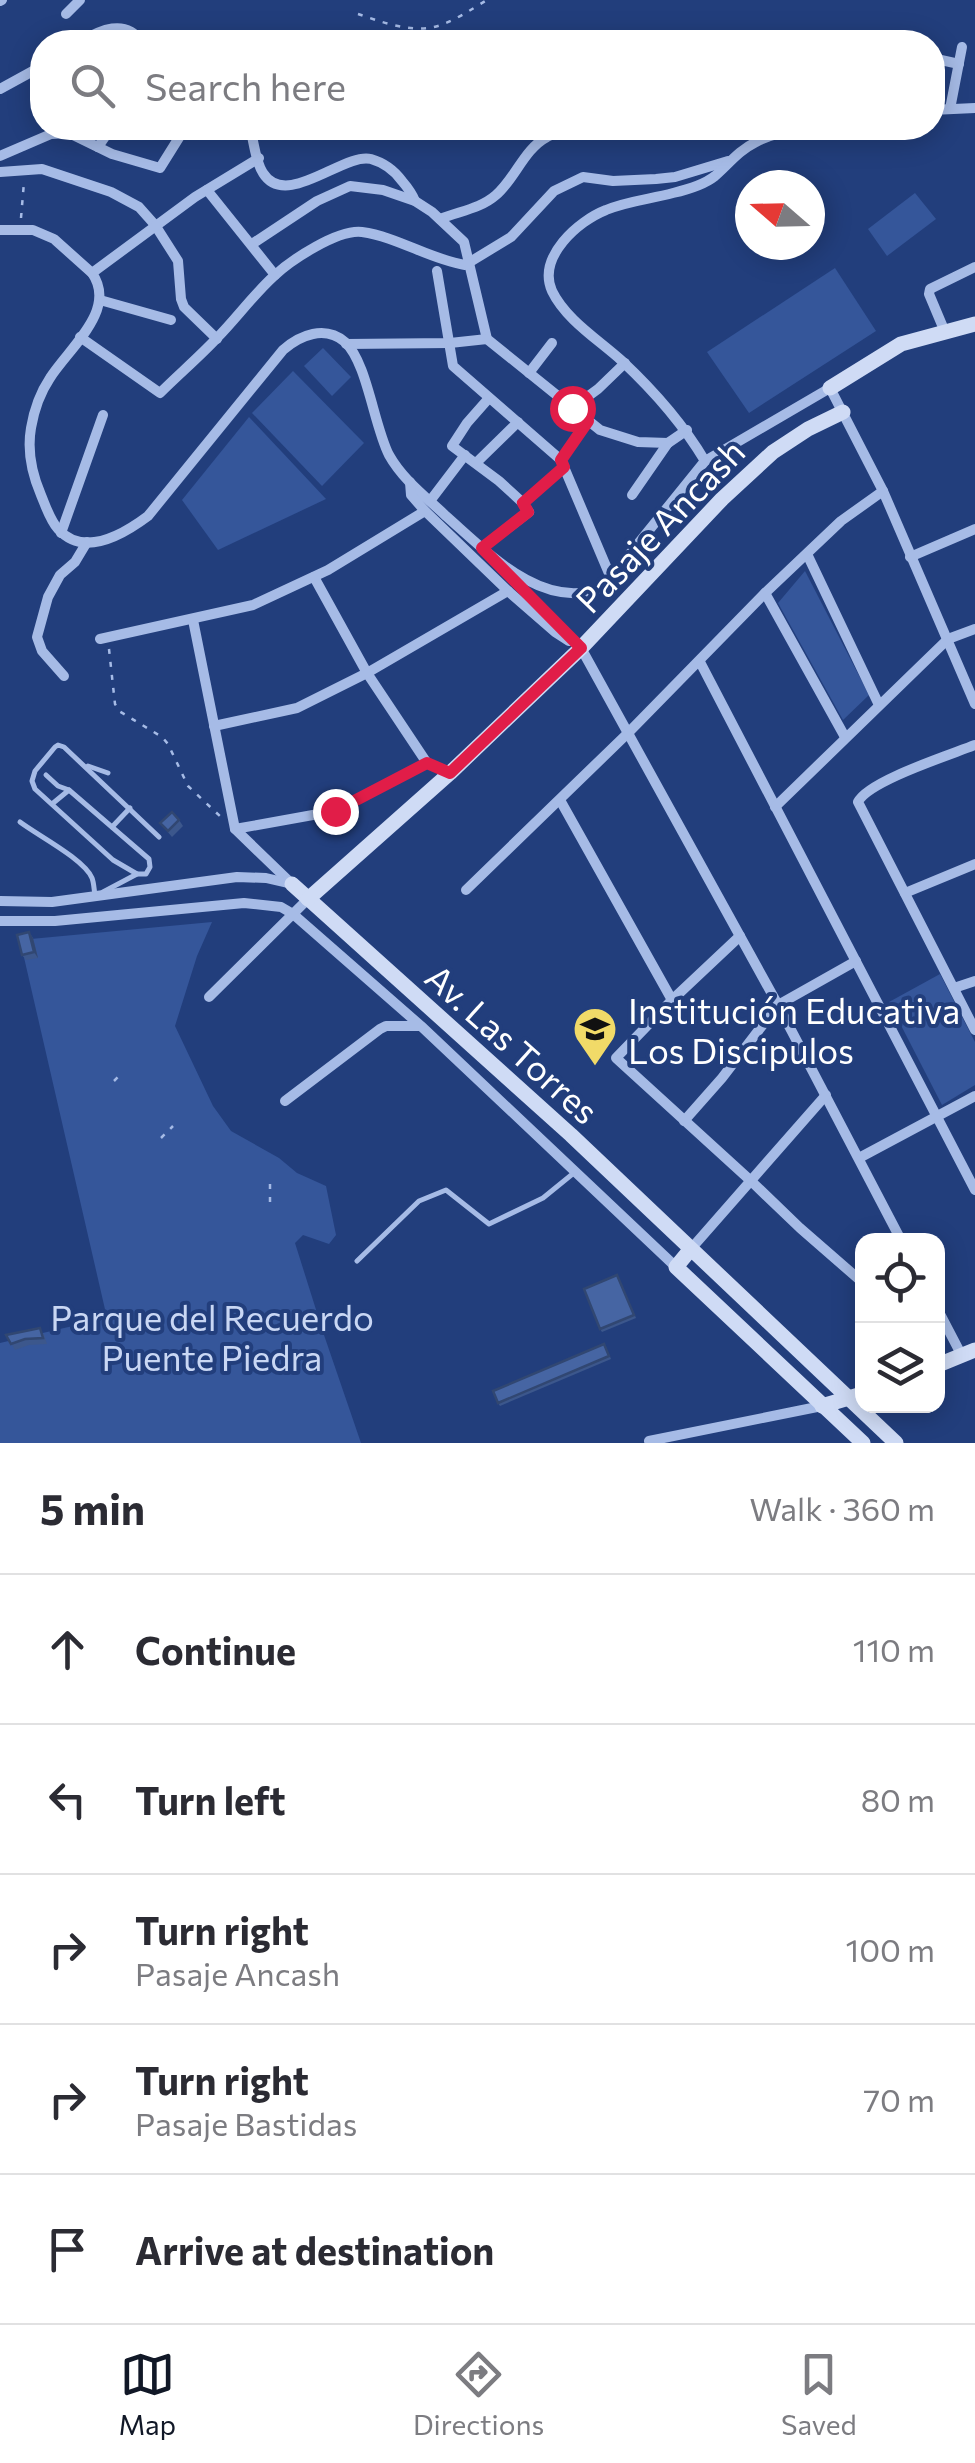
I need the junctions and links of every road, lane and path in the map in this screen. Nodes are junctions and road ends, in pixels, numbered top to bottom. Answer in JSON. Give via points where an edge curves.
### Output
{"nodes":[{"id":1,"x":80,"y":0,"type":"edge"},
{"id":2,"x":487,"y":0,"type":"edge"},
{"id":3,"x":66,"y":14,"type":"dead end"},
{"id":4,"x":358,"y":14,"type":"dead end"},
{"id":5,"x":962,"y":47,"type":"dead end"},
{"id":6,"x":945,"y":61,"type":"edge"},
{"id":7,"x":959,"y":64,"type":"junction"},
{"id":8,"x":30,"y":73,"type":"edge"},
{"id":9,"x":0,"y":90,"type":"edge"},
{"id":10,"x":975,"y":108,"type":"edge"},
{"id":11,"x":945,"y":109,"type":"edge"},
{"id":12,"x":950,"y":109,"type":"junction"},
{"id":13,"x":37,"y":140,"type":"edge"},
{"id":14,"x":85,"y":140,"type":"edge"},
{"id":15,"x":103,"y":140,"type":"edge"},
{"id":16,"x":178,"y":140,"type":"edge"},
{"id":17,"x":253,"y":140,"type":"edge"},
{"id":18,"x":543,"y":140,"type":"edge"},
{"id":19,"x":758,"y":140,"type":"edge"},
{"id":20,"x":98,"y":147,"type":"junction"},
{"id":21,"x":0,"y":156,"type":"edge"},
{"id":22,"x":258,"y":158,"type":"junction"},
{"id":23,"x":728,"y":161,"type":"junction"},
{"id":24,"x":26,"y":170,"type":"junction"},
{"id":25,"x":0,"y":172,"type":"edge"},
{"id":26,"x":208,"y":190,"type":"junction"},
{"id":27,"x":414,"y":201,"type":"junction"},
{"id":28,"x":440,"y":219,"type":"junction"},
{"id":29,"x":155,"y":225,"type":"junction"},
{"id":30,"x":0,"y":230,"type":"edge"},
{"id":31,"x":19,"y":230,"type":"junction"},
{"id":32,"x":252,"y":244,"type":"junction"},
{"id":33,"x":468,"y":263,"type":"junction"},
{"id":34,"x":975,"y":267,"type":"edge"},
{"id":35,"x":437,"y":271,"type":"dead end"},
{"id":36,"x":92,"y":273,"type":"junction"},
{"id":37,"x":275,"y":275,"type":"junction"},
{"id":38,"x":100,"y":300,"type":"junction"},
{"id":39,"x":170,"y":320,"type":"dead end"},
{"id":40,"x":975,"y":324,"type":"edge"},
{"id":41,"x":945,"y":332,"type":"junction"},
{"id":42,"x":80,"y":337,"type":"junction"},
{"id":43,"x":217,"y":338,"type":"junction"},
{"id":44,"x":487,"y":339,"type":"junction"},
{"id":45,"x":450,"y":342,"type":"junction"},
{"id":46,"x":552,"y":343,"type":"dead end"},
{"id":47,"x":346,"y":344,"type":"junction"},
{"id":48,"x":625,"y":364,"type":"junction"},
{"id":49,"x":529,"y":373,"type":"junction"},
{"id":50,"x":830,"y":388,"type":"junction"},
{"id":51,"x":489,"y":398,"type":"junction"},
{"id":52,"x":572,"y":408,"type":"junction"},
{"id":53,"x":843,"y":412,"type":"junction"},
{"id":54,"x":102,"y":415,"type":"dead end"},
{"id":55,"x":588,"y":421,"type":"junction"},
{"id":56,"x":518,"y":422,"type":"junction"},
{"id":57,"x":687,"y":430,"type":"junction"},
{"id":58,"x":668,"y":444,"type":"junction"},
{"id":59,"x":465,"y":455,"type":"junction"},
{"id":60,"x":705,"y":460,"type":"junction"},
{"id":61,"x":476,"y":463,"type":"junction"},
{"id":62,"x":563,"y":463,"type":"junction"},
{"id":63,"x":883,"y":492,"type":"junction"},
{"id":64,"x":632,"y":495,"type":"dead end"},
{"id":65,"x":523,"y":503,"type":"junction"},
{"id":66,"x":428,"y":506,"type":"junction"},
{"id":67,"x":975,"y":529,"type":"edge"},
{"id":68,"x":61,"y":533,"type":"junction"},
{"id":69,"x":87,"y":542,"type":"junction"},
{"id":70,"x":482,"y":548,"type":"junction"},
{"id":71,"x":807,"y":554,"type":"junction"},
{"id":72,"x":910,"y":557,"type":"junction"},
{"id":73,"x":493,"y":558,"type":"junction"},
{"id":74,"x":314,"y":576,"type":"junction"},
{"id":75,"x":611,"y":578,"type":"junction"},
{"id":76,"x":508,"y":591,"type":"junction"},
{"id":77,"x":765,"y":593,"type":"junction"},
{"id":78,"x":194,"y":620,"type":"junction"},
{"id":79,"x":975,"y":629,"type":"edge"},
{"id":80,"x":104,"y":639,"type":"joint"},
{"id":81,"x":948,"y":639,"type":"junction"},
{"id":82,"x":581,"y":648,"type":"junction"},
{"id":83,"x":700,"y":662,"type":"junction"},
{"id":84,"x":367,"y":672,"type":"junction"},
{"id":85,"x":64,"y":676,"type":"dead end"},
{"id":86,"x":975,"y":704,"type":"edge"},
{"id":87,"x":879,"y":705,"type":"junction"},
{"id":88,"x":214,"y":726,"type":"junction"},
{"id":89,"x":629,"y":732,"type":"junction"},
{"id":90,"x":845,"y":738,"type":"junction"},
{"id":91,"x":975,"y":745,"type":"edge"},
{"id":92,"x":427,"y":763,"type":"junction"},
{"id":93,"x":85,"y":765,"type":"junction"},
{"id":94,"x":108,"y":773,"type":"dead end"},
{"id":95,"x":450,"y":773,"type":"junction"},
{"id":96,"x":46,"y":775,"type":"dead end"},
{"id":97,"x":69,"y":790,"type":"junction"},
{"id":98,"x":560,"y":800,"type":"junction"},
{"id":99,"x":52,"y":804,"type":"junction"},
{"id":100,"x":775,"y":807,"type":"junction"},
{"id":101,"x":130,"y":808,"type":"junction"},
{"id":102,"x":20,"y":822,"type":"dead end"},
{"id":103,"x":112,"y":827,"type":"junction"},
{"id":104,"x":234,"y":830,"type":"junction"},
{"id":105,"x":159,"y":836,"type":"dead end"},
{"id":106,"x":975,"y":864,"type":"edge"},
{"id":107,"x":137,"y":874,"type":"junction"},
{"id":108,"x":292,"y":884,"type":"junction"},
{"id":109,"x":466,"y":890,"type":"dead end"},
{"id":110,"x":905,"y":893,"type":"junction"},
{"id":111,"x":94,"y":896,"type":"junction"},
{"id":112,"x":308,"y":899,"type":"junction"},
{"id":113,"x":0,"y":901,"type":"edge"},
{"id":114,"x":293,"y":914,"type":"junction"},
{"id":115,"x":0,"y":921,"type":"edge"},
{"id":116,"x":740,"y":936,"type":"junction"},
{"id":117,"x":856,"y":961,"type":"junction"},
{"id":118,"x":975,"y":980,"type":"edge"},
{"id":119,"x":954,"y":988,"type":"junction"},
{"id":120,"x":209,"y":997,"type":"dead end"},
{"id":121,"x":672,"y":1000,"type":"junction"},
{"id":122,"x":778,"y":1005,"type":"junction"},
{"id":123,"x":422,"y":1026,"type":"junction"},
{"id":124,"x":975,"y":1030,"type":"edge"},
{"id":125,"x":123,"y":1072,"type":"dead end"},
{"id":126,"x":114,"y":1082,"type":"dead end"},
{"id":127,"x":826,"y":1096,"type":"junction"},
{"id":128,"x":975,"y":1096,"type":"edge"},
{"id":129,"x":285,"y":1101,"type":"dead end"},
{"id":130,"x":937,"y":1118,"type":"junction"},
{"id":131,"x":684,"y":1122,"type":"junction"},
{"id":132,"x":173,"y":1126,"type":"dead end"},
{"id":133,"x":161,"y":1138,"type":"dead end"},
{"id":134,"x":859,"y":1158,"type":"junction"},
{"id":135,"x":575,"y":1172,"type":"junction"},
{"id":136,"x":751,"y":1181,"type":"junction"},
{"id":137,"x":270,"y":1184,"type":"dead end"},
{"id":138,"x":975,"y":1190,"type":"edge"},
{"id":139,"x":270,"y":1202,"type":"dead end"},
{"id":140,"x":897,"y":1233,"type":"edge"},
{"id":141,"x":690,"y":1250,"type":"junction"},
{"id":142,"x":357,"y":1260,"type":"dead end"},
{"id":143,"x":676,"y":1266,"type":"junction"},
{"id":144,"x":855,"y":1276,"type":"edge"},
{"id":145,"x":945,"y":1319,"type":"edge"},
{"id":146,"x":972,"y":1352,"type":"edge"},
{"id":147,"x":945,"y":1362,"type":"edge"},
{"id":148,"x":855,"y":1396,"type":"edge"},
{"id":149,"x":855,"y":1397,"type":"edge"},
{"id":150,"x":822,"y":1406,"type":"junction"},
{"id":151,"x":870,"y":1413,"type":"edge"},
{"id":152,"x":649,"y":1442,"type":"edge"},
{"id":153,"x":863,"y":1443,"type":"edge"},
{"id":154,"x":896,"y":1443,"type":"edge"}],
"edges":[{"from":1,"to":3,"type":"street"},
{"from":2,"to":4,"type":"path","via":[[429,28]]},
{"from":5,"to":7,"type":"street"},
{"from":6,"to":7,"type":"street"},
{"from":7,"to":12,"type":"street"},
{"from":8,"to":9,"type":"street"},
{"from":10,"to":12,"type":"street"},
{"from":11,"to":12,"type":"street"},
{"from":13,"to":21,"type":"street"},
{"from":14,"to":20,"type":"street"},
{"from":15,"to":20,"type":"street"},
{"from":16,"to":20,"type":"street","via":[[160,168]]},
{"from":17,"to":22,"type":"street"},
{"from":18,"to":28,"type":"street","via":[[487,202]]},
{"from":19,"to":23,"type":"street"},
{"from":22,"to":26,"type":"street"},
{"from":22,"to":27,"type":"street","via":[[264,175],[280,186],[370,158],[389,166]]},
{"from":23,"to":33,"type":"street","via":[[656,180],[583,178],[554,191],[511,237]]},
{"from":23,"to":48,"type":"street","via":[[695,186],[604,210],[571,234],[551,261],[552,290],[565,310]]},
{"from":24,"to":25,"type":"street"},
{"from":24,"to":29,"type":"street","via":[[42,168],[111,192]]},
{"from":24,"to":31,"type":"path"},
{"from":26,"to":29,"type":"street"},
{"from":26,"to":32,"type":"street"},
{"from":27,"to":28,"type":"street"},
{"from":27,"to":32,"type":"street","via":[[350,186]]},
{"from":28,"to":33,"type":"street","via":[[464,242]]},
{"from":29,"to":36,"type":"street"},
{"from":29,"to":43,"type":"street","via":[[178,260],[184,308]]},
{"from":30,"to":31,"type":"street"},
{"from":31,"to":36,"type":"street","via":[[54,239]]},
{"from":32,"to":37,"type":"street"},
{"from":33,"to":37,"type":"street","via":[[344,232]]},
{"from":33,"to":44,"type":"street"},
{"from":34,"to":41,"type":"street","via":[[928,294]]},
{"from":35,"to":45,"type":"street"},
{"from":36,"to":38,"type":"street"},
{"from":37,"to":43,"type":"street"},
{"from":38,"to":39,"type":"street"},
{"from":38,"to":42,"type":"street"},
{"from":40,"to":41,"type":"street"},
{"from":41,"to":50,"type":"street","via":[[901,344]]},
{"from":42,"to":43,"type":"street","via":[[160,393]]},
{"from":42,"to":68,"type":"street","via":[[48,380],[30,432],[35,482]]},
{"from":44,"to":45,"type":"street"},
{"from":44,"to":49,"type":"street"},
{"from":45,"to":47,"type":"street"},
{"from":45,"to":51,"type":"street","via":[[452,366]]},
{"from":46,"to":49,"type":"street"},
{"from":47,"to":66,"type":"street","via":[[384,445],[410,482],[411,495]]},
{"from":47,"to":69,"type":"street","via":[[323,334],[292,342],[148,516],[114,537]]},
{"from":48,"to":52,"type":"street"},
{"from":48,"to":57,"type":"street"},
{"from":49,"to":52,"type":"street"},
{"from":50,"to":53,"type":"street"},
{"from":50,"to":60,"type":"street"},
{"from":51,"to":56,"type":"street"},
{"from":51,"to":59,"type":"street","via":[[452,446]]},
{"from":52,"to":55,"type":"street"},
{"from":53,"to":63,"type":"street"},
{"from":53,"to":82,"type":"street","name":"Pasaje Ancash","via":[[772,452]]},
{"from":54,"to":68,"type":"street"},
{"from":55,"to":58,"type":"street","via":[[638,442]]},
{"from":55,"to":62,"type":"street"},
{"from":56,"to":61,"type":"street"},
{"from":56,"to":62,"type":"street"},
{"from":57,"to":58,"type":"street"},
{"from":57,"to":60,"type":"street"},
{"from":58,"to":64,"type":"street"},
{"from":59,"to":61,"type":"street"},
{"from":59,"to":66,"type":"street"},
{"from":60,"to":75,"type":"street"},
{"from":61,"to":65,"type":"street"},
{"from":62,"to":65,"type":"street"},
{"from":62,"to":75,"type":"street"},
{"from":63,"to":71,"type":"street"},
{"from":63,"to":72,"type":"street"},
{"from":65,"to":70,"type":"street","via":[[528,512]]},
{"from":66,"to":70,"type":"street"},
{"from":66,"to":74,"type":"street"},
{"from":66,"to":76,"type":"street"},
{"from":67,"to":72,"type":"street"},
{"from":68,"to":69,"type":"street"},
{"from":69,"to":85,"type":"street","via":[[48,597],[37,637]]},
{"from":70,"to":73,"type":"street"},
{"from":71,"to":77,"type":"street"},
{"from":71,"to":87,"type":"street"},
{"from":72,"to":81,"type":"street"},
{"from":73,"to":75,"type":"street","via":[[536,584],[573,594],[603,587]]},
{"from":73,"to":82,"type":"street"},
{"from":74,"to":78,"type":"street","via":[[253,606]]},
{"from":74,"to":84,"type":"street"},
{"from":76,"to":82,"type":"street"},
{"from":76,"to":84,"type":"street"},
{"from":77,"to":83,"type":"street"},
{"from":77,"to":90,"type":"street"},
{"from":78,"to":80,"type":"street"},
{"from":78,"to":88,"type":"street"},
{"from":79,"to":81,"type":"street"},
{"from":80,"to":104,"type":"path","via":[[114,704],[168,744],[188,786]]},
{"from":81,"to":86,"type":"street"},
{"from":81,"to":87,"type":"street"},
{"from":82,"to":89,"type":"street"},
{"from":82,"to":95,"type":"street","name":"Pasaje Ancash"},
{"from":83,"to":89,"type":"street"},
{"from":83,"to":100,"type":"street"},
{"from":84,"to":88,"type":"street","via":[[291,710]]},
{"from":84,"to":92,"type":"street"},
{"from":87,"to":90,"type":"street"},
{"from":88,"to":104,"type":"street"},
{"from":89,"to":98,"type":"street"},
{"from":89,"to":116,"type":"street"},
{"from":90,"to":100,"type":"street"},
{"from":91,"to":110,"type":"street","via":[[859,797]]},
{"from":92,"to":95,"type":"street"},
{"from":92,"to":104,"type":"street","via":[[335,811]]},
{"from":93,"to":94,"type":"lane"},
{"from":93,"to":99,"type":"lane","via":[[58,745],[35,770],[33,784]]},
{"from":93,"to":101,"type":"lane"},
{"from":95,"to":112,"type":"street","name":"Pasaje Ancash"},
{"from":96,"to":97,"type":"lane"},
{"from":97,"to":99,"type":"lane"},
{"from":97,"to":103,"type":"lane"},
{"from":98,"to":109,"type":"street"},
{"from":98,"to":121,"type":"street"},
{"from":99,"to":107,"type":"lane"},
{"from":100,"to":117,"type":"street"},
{"from":101,"to":103,"type":"lane"},
{"from":101,"to":105,"type":"lane"},
{"from":102,"to":111,"type":"lane","via":[[89,873]]},
{"from":103,"to":107,"type":"lane","via":[[149,859],[146,874]]},
{"from":104,"to":108,"type":"street"},
{"from":106,"to":110,"type":"street"},
{"from":107,"to":111,"type":"lane"},
{"from":108,"to":111,"type":"street","via":[[237,876]]},
{"from":108,"to":112,"type":"street","name":"Av. Las Torres"},
{"from":110,"to":119,"type":"street"},
{"from":111,"to":113,"type":"street"},
{"from":112,"to":114,"type":"street"},
{"from":112,"to":141,"type":"street","name":"Av. Las Torres"},
{"from":114,"to":115,"type":"street","via":[[244,903]]},
{"from":114,"to":120,"type":"street"},
{"from":114,"to":123,"type":"street","name":"Av. Las Torres"},
{"from":116,"to":121,"type":"street"},
{"from":116,"to":122,"type":"street"},
{"from":117,"to":122,"type":"street"},
{"from":117,"to":130,"type":"street"},
{"from":118,"to":119,"type":"street"},
{"from":119,"to":124,"type":"street"},
{"from":121,"to":131,"type":"street","via":[[616,1058]]},
{"from":122,"to":127,"type":"street"},
{"from":122,"to":131,"type":"street"},
{"from":123,"to":129,"type":"street","via":[[380,1029]]},
{"from":123,"to":135,"type":"street","name":"Av. Las Torres"},
{"from":125,"to":126,"type":"path"},
{"from":127,"to":134,"type":"street"},
{"from":127,"to":136,"type":"street"},
{"from":128,"to":130,"type":"street"},
{"from":130,"to":134,"type":"street"},
{"from":130,"to":138,"type":"street"},
{"from":131,"to":136,"type":"street"},
{"from":132,"to":133,"type":"path"},
{"from":134,"to":140,"type":"street"},
{"from":135,"to":142,"type":"lane","via":[[543,1198],[489,1224],[446,1190],[419,1201]]},
{"from":135,"to":143,"type":"street","name":"Av. Las Torres"},
{"from":136,"to":141,"type":"street"},
{"from":136,"to":144,"type":"street"},
{"from":137,"to":139,"type":"path"},
{"from":141,"to":143,"type":"street"},
{"from":141,"to":148,"type":"street","name":"Av. Las Torres"},
{"from":143,"to":150,"type":"street","name":"Av. Las Torres"},
{"from":145,"to":146,"type":"street"},
{"from":146,"to":147,"type":"street"},
{"from":149,"to":150,"type":"street"},
{"from":150,"to":152,"type":"street"},
{"from":150,"to":153,"type":"street","name":"Av. Las Torres"},
{"from":151,"to":154,"type":"street","name":"Av. Las Torres"}]}
